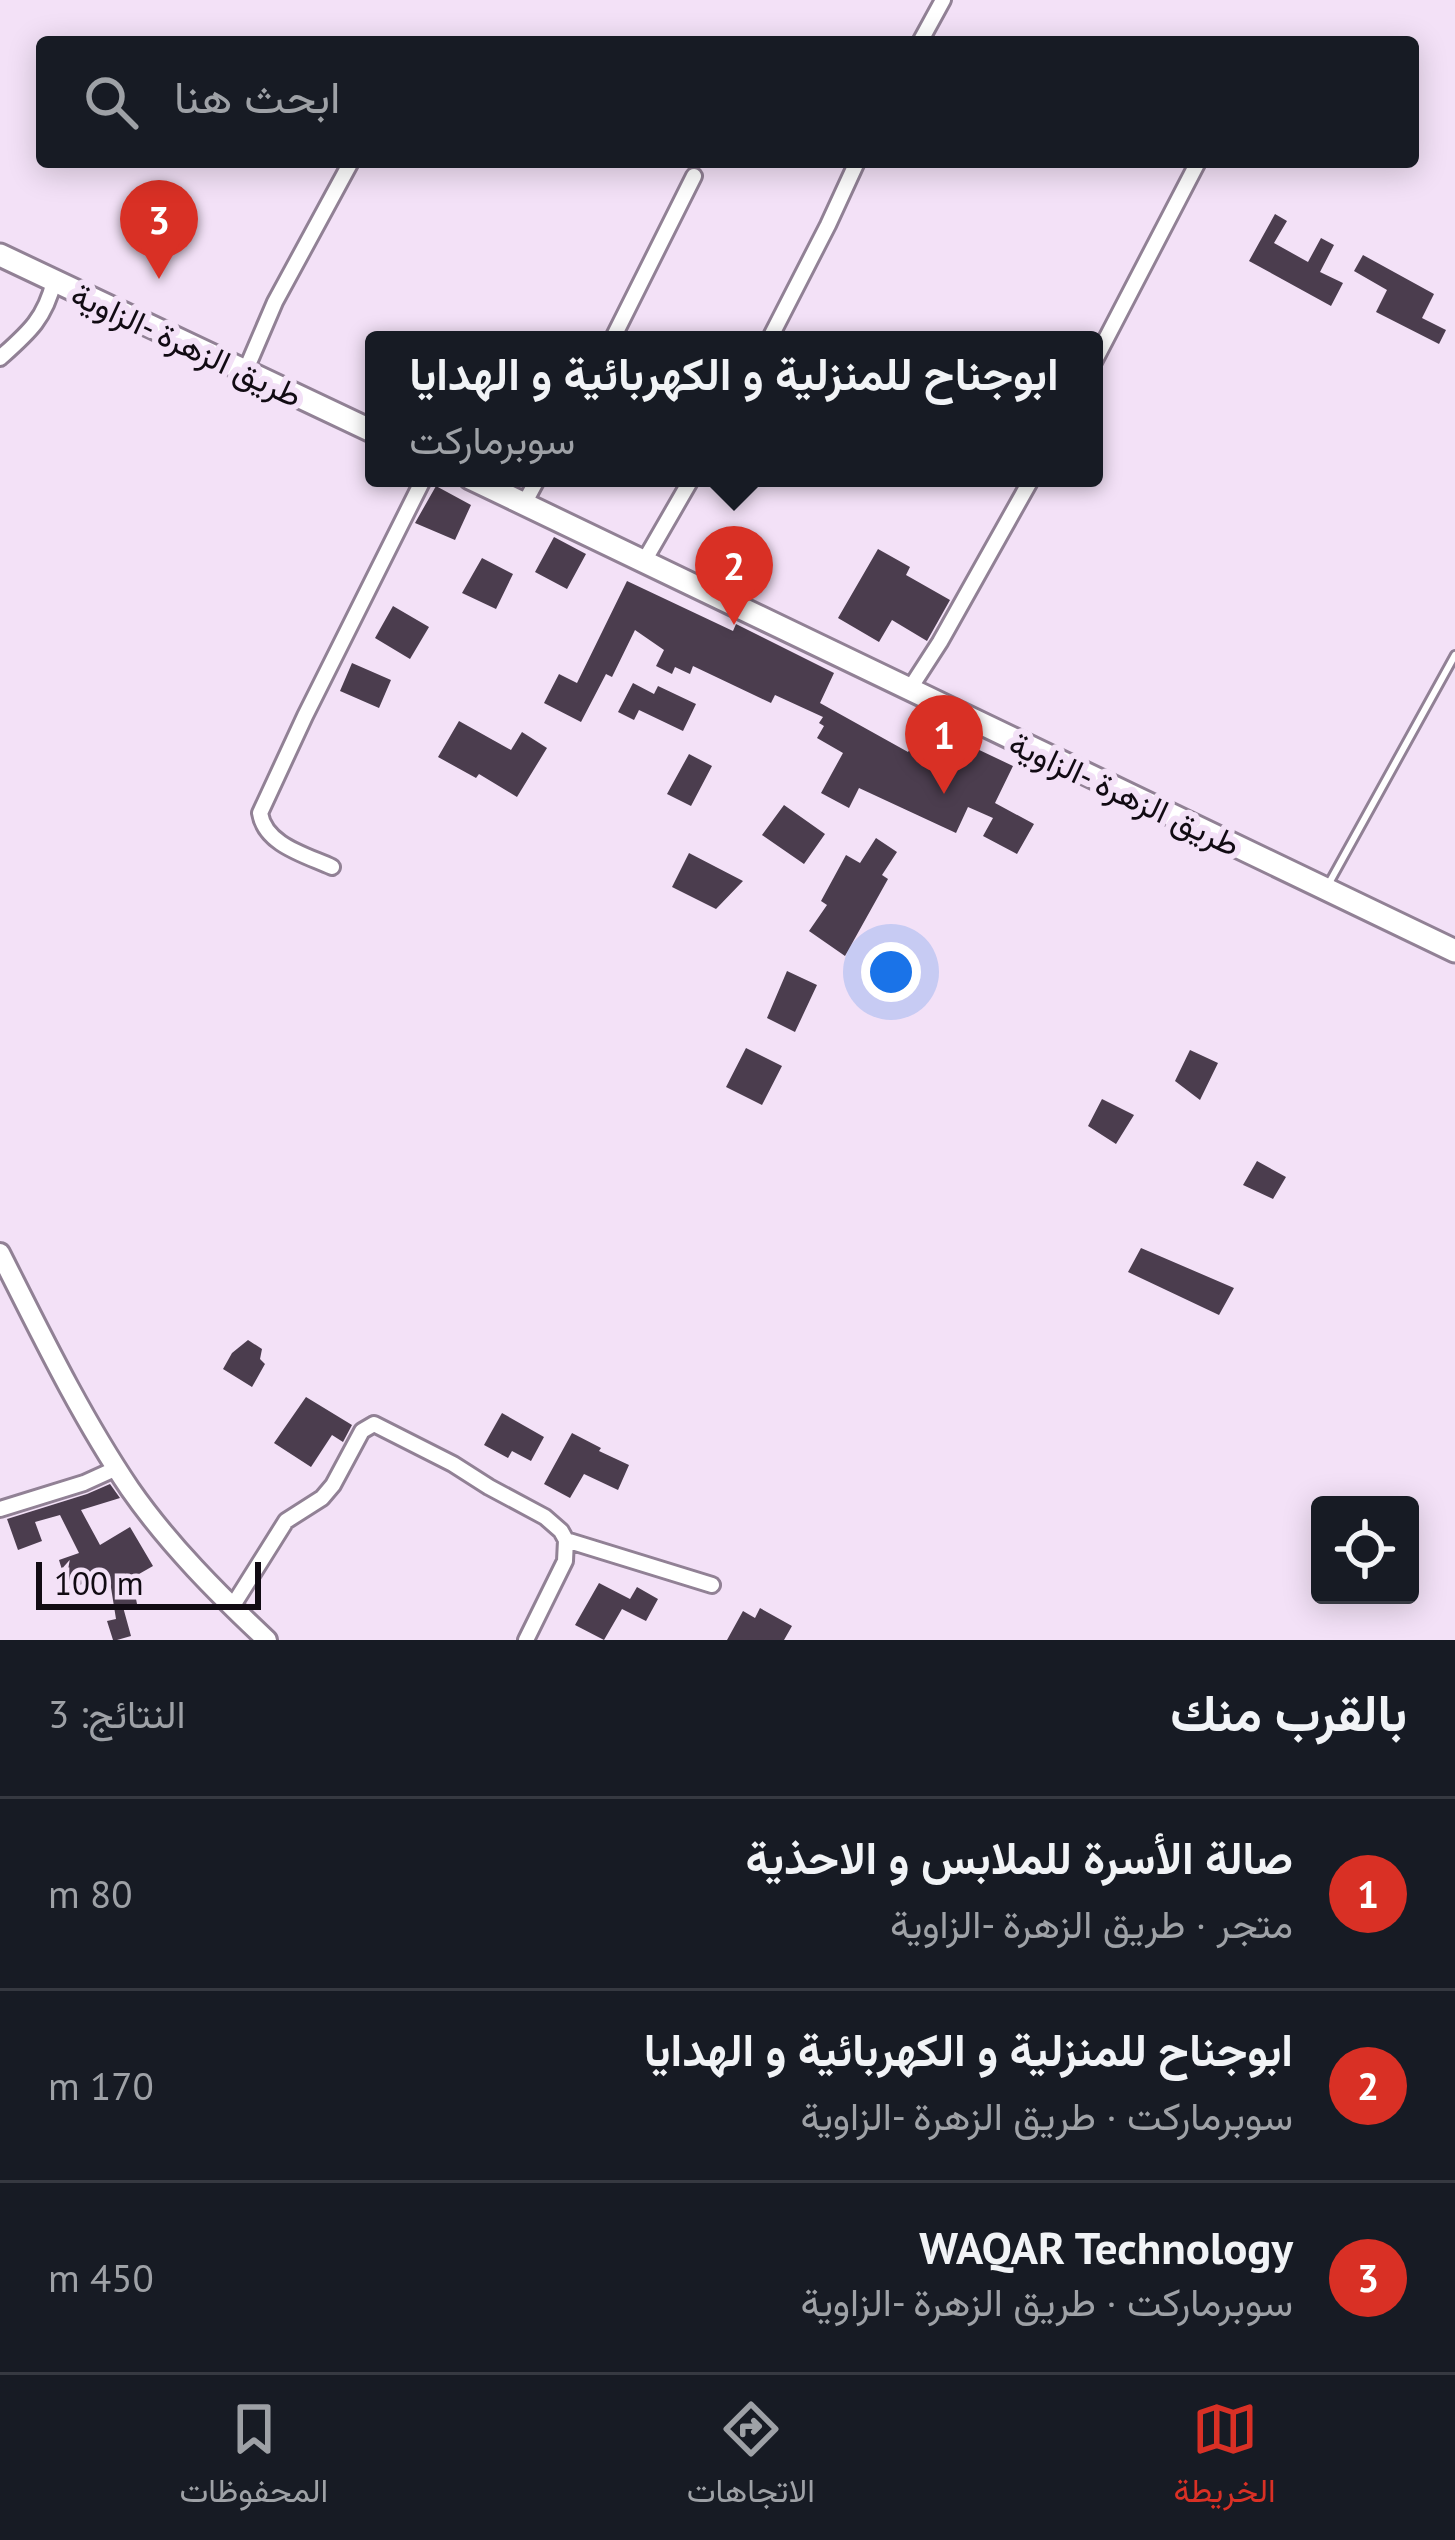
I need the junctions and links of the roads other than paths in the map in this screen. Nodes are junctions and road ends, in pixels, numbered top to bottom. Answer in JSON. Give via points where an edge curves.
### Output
{"nodes":[{"id":1,"x":944,"y":0,"type":"edge"},
{"id":2,"x":923,"y":36,"type":"edge"},
{"id":3,"x":348,"y":168,"type":"edge"},
{"id":4,"x":854,"y":168,"type":"edge"},
{"id":5,"x":1195,"y":168,"type":"edge"},
{"id":6,"x":694,"y":176,"type":"dead end"},
{"id":7,"x":0,"y":255,"type":"edge"},
{"id":8,"x":54,"y":281,"type":"junction"},
{"id":9,"x":616,"y":331,"type":"edge"},
{"id":10,"x":774,"y":331,"type":"edge"},
{"id":11,"x":1103,"y":345,"type":"edge"},
{"id":12,"x":0,"y":358,"type":"edge"},
{"id":13,"x":245,"y":372,"type":"junction"},
{"id":14,"x":365,"y":428,"type":"edge"},
{"id":15,"x":420,"y":487,"type":"edge"},
{"id":16,"x":489,"y":487,"type":"edge"},
{"id":17,"x":533,"y":487,"type":"edge"},
{"id":18,"x":687,"y":487,"type":"edge"},
{"id":19,"x":1027,"y":487,"type":"edge"},
{"id":20,"x":524,"y":504,"type":"junction"},
{"id":21,"x":643,"y":562,"type":"junction"},
{"id":22,"x":1455,"y":655,"type":"edge"},
{"id":23,"x":909,"y":690,"type":"junction"},
{"id":24,"x":332,"y":867,"type":"dead end"},
{"id":25,"x":1326,"y":889,"type":"junction"},
{"id":26,"x":1455,"y":951,"type":"edge"},
{"id":27,"x":0,"y":1253,"type":"edge"},
{"id":28,"x":117,"y":1468,"type":"junction"},
{"id":29,"x":0,"y":1509,"type":"edge"},
{"id":30,"x":566,"y":1540,"type":"junction"},
{"id":31,"x":712,"y":1586,"type":"dead end"},
{"id":32,"x":232,"y":1607,"type":"junction"},
{"id":33,"x":267,"y":1640,"type":"edge"},
{"id":34,"x":526,"y":1640,"type":"edge"}],
"edges":[{"from":1,"to":2,"type":"street"},
{"from":3,"to":13,"type":"street"},
{"from":4,"to":10,"type":"street"},
{"from":5,"to":11,"type":"street"},
{"from":6,"to":9,"type":"street"},
{"from":7,"to":8,"type":"main road","name":"طريق الزهرة -الزاوية"},
{"from":8,"to":12,"type":"street","via":[[31,331]]},
{"from":8,"to":13,"type":"main road","name":"طريق الزهرة -الزاوية"},
{"from":13,"to":14,"type":"main road","name":"طريق الزهرة -الزاوية"},
{"from":15,"to":24,"type":"street","via":[[260,813],[275,840]]},
{"from":16,"to":20,"type":"main road","name":"طريق الزهرة -الزاوية"},
{"from":17,"to":20,"type":"street"},
{"from":18,"to":21,"type":"street"},
{"from":19,"to":23,"type":"street"},
{"from":20,"to":21,"type":"main road","name":"طريق الزهرة -الزاوية"},
{"from":21,"to":23,"type":"main road","name":"طريق الزهرة -الزاوية"},
{"from":22,"to":25,"type":"lane"},
{"from":23,"to":25,"type":"main road","name":"طريق الزهرة -الزاوية"},
{"from":25,"to":26,"type":"main road","name":"طريق الزهرة -الزاوية"},
{"from":27,"to":28,"type":"main road"},
{"from":28,"to":29,"type":"street"},
{"from":28,"to":32,"type":"main road"},
{"from":30,"to":31,"type":"street"},
{"from":30,"to":32,"type":"street","via":[[545,1517],[369,1425],[322,1498],[281,1528]]},
{"from":30,"to":34,"type":"street","via":[[566,1562]]},
{"from":32,"to":33,"type":"main road"}]}
